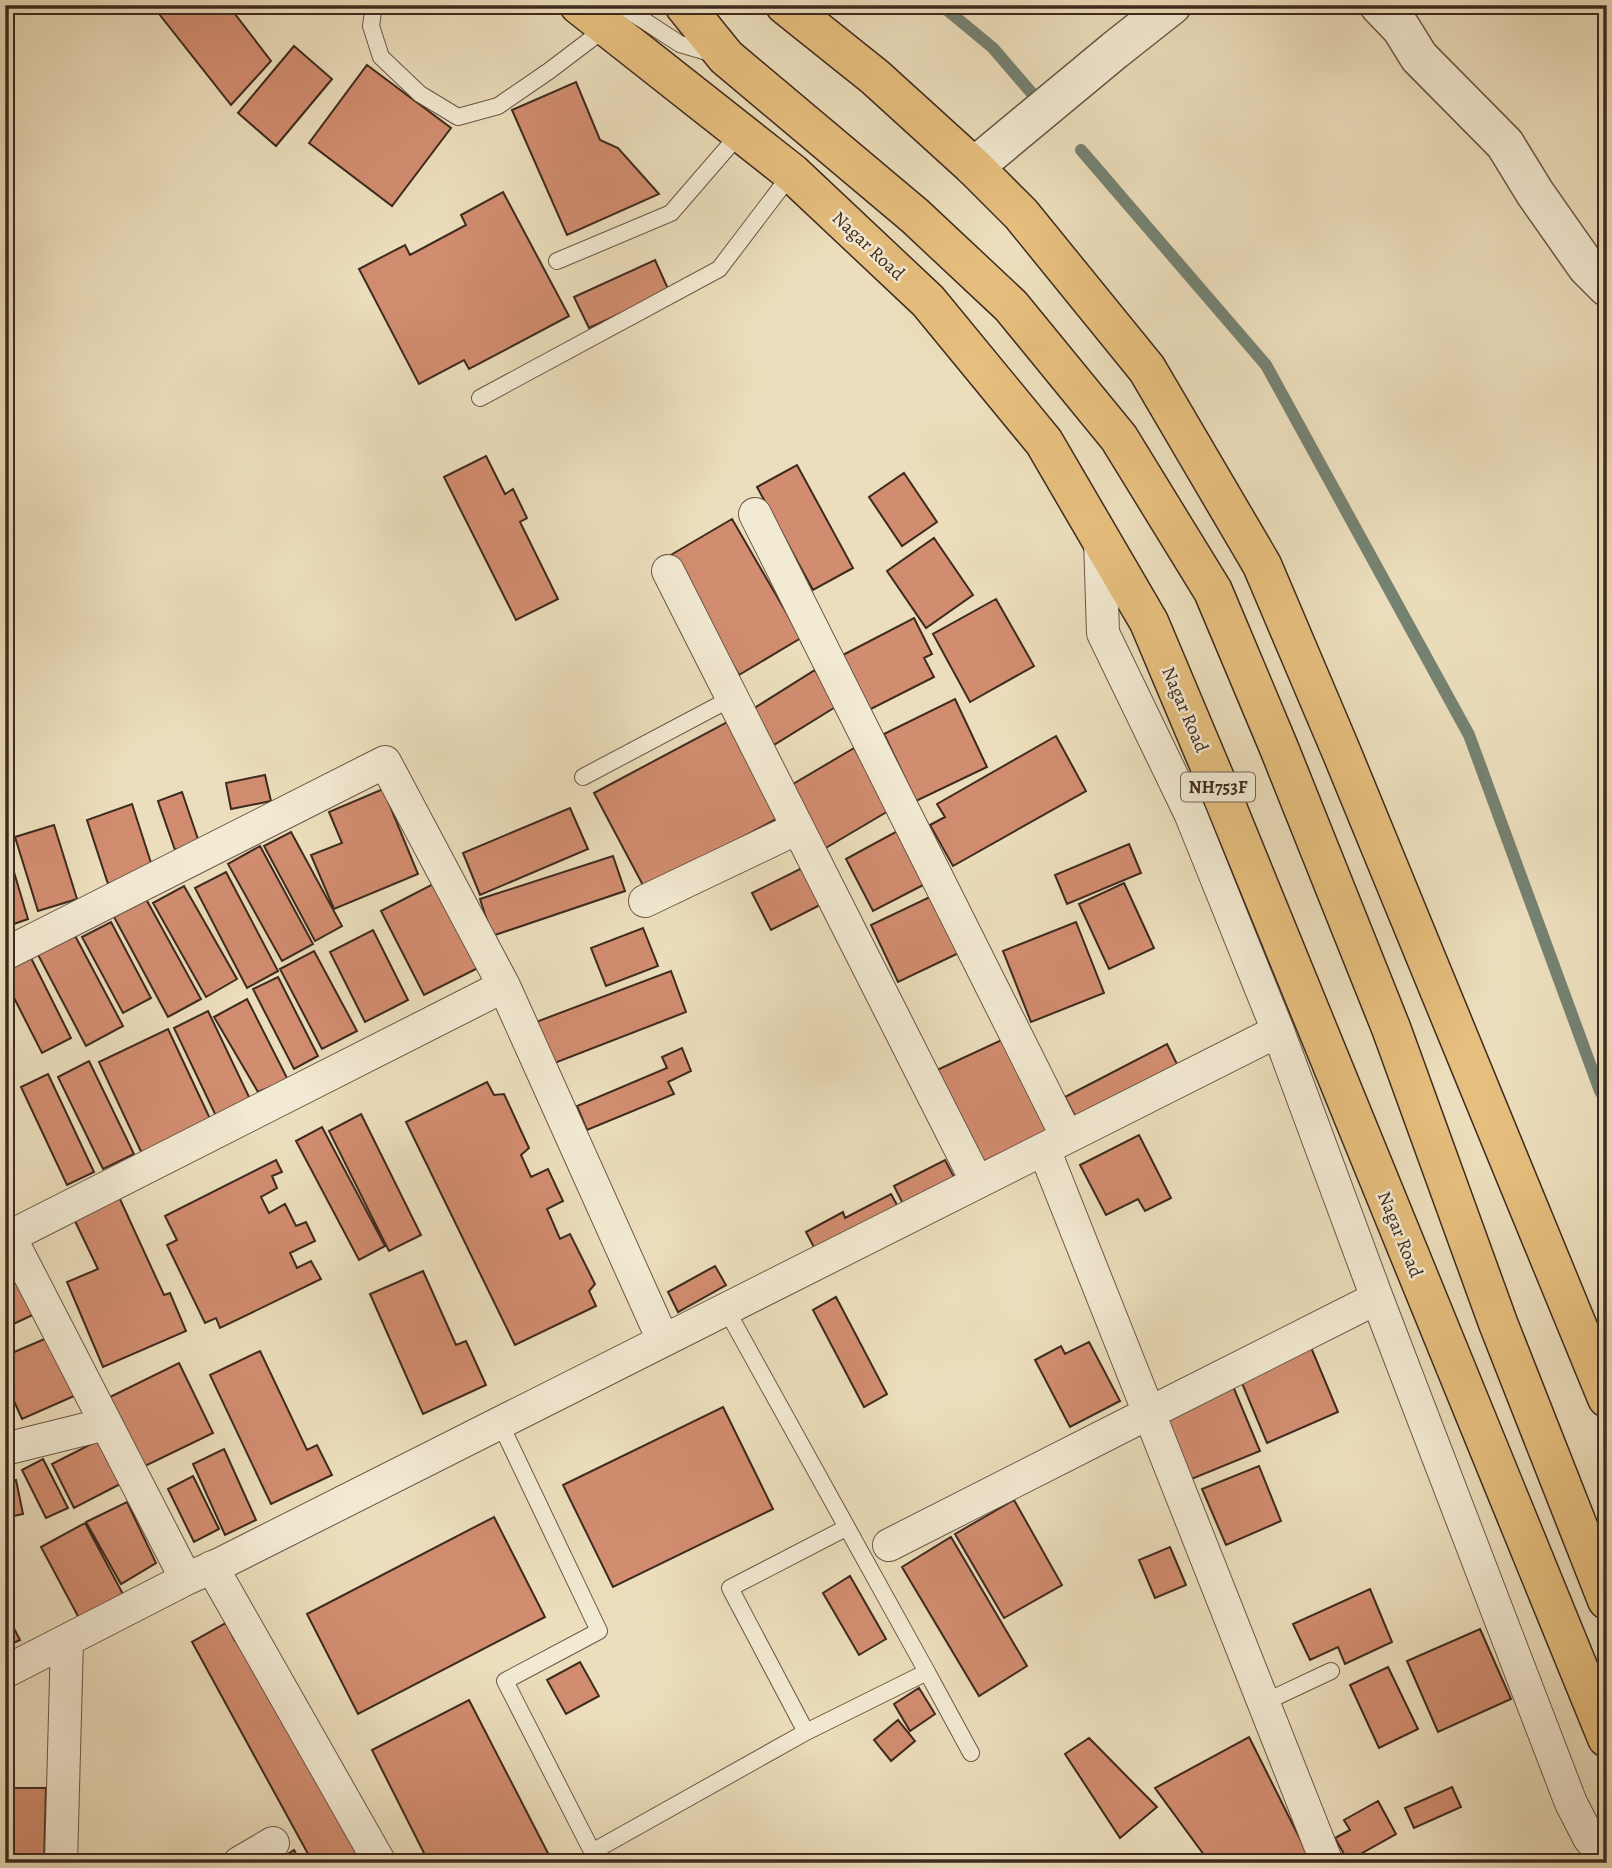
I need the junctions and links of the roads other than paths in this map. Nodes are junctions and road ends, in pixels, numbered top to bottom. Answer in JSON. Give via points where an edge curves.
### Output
{"nodes":[{"id":1,"x":374,"y":5,"type":"edge"},
{"id":2,"x":684,"y":5,"type":"edge"},
{"id":3,"x":785,"y":5,"type":"edge"},
{"id":4,"x":1172,"y":5,"type":"edge"},
{"id":5,"x":1379,"y":5,"type":"edge"},
{"id":6,"x":602,"y":12,"type":"edge"},
{"id":7,"x":726,"y":57,"type":"junction"},
{"id":8,"x":741,"y":132,"type":"junction"},
{"id":9,"x":974,"y":167,"type":"junction"},
{"id":10,"x":792,"y":173,"type":"junction"},
{"id":11,"x":558,"y":261,"type":"dead end"},
{"id":12,"x":1607,"y":287,"type":"edge"},
{"id":13,"x":480,"y":398,"type":"dead end"},
{"id":14,"x":755,"y":514,"type":"dead end"},
{"id":15,"x":1101,"y":540,"type":"junction"},
{"id":16,"x":668,"y":572,"type":"dead end"},
{"id":17,"x":732,"y":698,"type":"junction"},
{"id":18,"x":583,"y":777,"type":"dead end"},
{"id":19,"x":798,"y":828,"type":"junction"},
{"id":20,"x":645,"y":901,"type":"dead end"},
{"id":21,"x":5,"y":954,"type":"edge"},
{"id":22,"x":504,"y":986,"type":"junction"},
{"id":23,"x":1278,"y":1031,"type":"junction"},
{"id":24,"x":1056,"y":1143,"type":"junction"},
{"id":25,"x":977,"y":1182,"type":"junction"},
{"id":26,"x":8,"y":1238,"type":"edge"},
{"id":27,"x":1377,"y":1298,"type":"junction"},
{"id":28,"x":726,"y":1310,"type":"junction"},
{"id":29,"x":663,"y":1340,"type":"junction"},
{"id":30,"x":1607,"y":1398,"type":"edge"},
{"id":31,"x":1149,"y":1413,"type":"junction"},
{"id":32,"x":500,"y":1423,"type":"junction"},
{"id":33,"x":106,"y":1424,"type":"junction"},
{"id":34,"x":5,"y":1449,"type":"edge"},
{"id":35,"x":846,"y":1528,"type":"junction"},
{"id":36,"x":889,"y":1545,"type":"dead end"},
{"id":37,"x":199,"y":1573,"type":"junction"},
{"id":38,"x":1607,"y":1600,"type":"edge"},
{"id":39,"x":67,"y":1641,"type":"junction"},
{"id":40,"x":927,"y":1671,"type":"junction"},
{"id":41,"x":1331,"y":1671,"type":"dead end"},
{"id":42,"x":5,"y":1672,"type":"edge"},
{"id":43,"x":1264,"y":1703,"type":"junction"},
{"id":44,"x":806,"y":1732,"type":"junction"},
{"id":45,"x":1607,"y":1738,"type":"edge"},
{"id":46,"x":971,"y":1752,"type":"dead end"},
{"id":47,"x":274,"y":1843,"type":"dead end"},
{"id":48,"x":595,"y":1858,"type":"edge"},
{"id":49,"x":1607,"y":1861,"type":"edge"},
{"id":50,"x":61,"y":1863,"type":"edge"},
{"id":51,"x":239,"y":1863,"type":"edge"},
{"id":52,"x":380,"y":1863,"type":"edge"},
{"id":53,"x":1326,"y":1863,"type":"edge"}],
"edges":[{"from":1,"to":6,"type":"lane","via":[[371,26],[381,57],[420,94],[458,117],[498,106],[549,71]]},
{"from":2,"to":7,"type":"highway"},
{"from":3,"to":9,"type":"highway","via":[[875,77]]},
{"from":4,"to":9,"type":"street"},
{"from":5,"to":12,"type":"street","via":[[1419,57],[1505,144],[1587,267]]},
{"from":6,"to":7,"type":"lane"},
{"from":6,"to":8,"type":"highway","name":"Nagar Road","number":"NH753F"},
{"from":7,"to":38,"type":"highway","via":[[915,216],[1011,306],[1119,438],[1213,591],[1391,1028],[1498,1323]]},
{"from":8,"to":10,"type":"highway","name":"Nagar Road","number":"NH753F"},
{"from":8,"to":11,"type":"lane","via":[[671,213]]},
{"from":9,"to":30,"type":"highway","via":[[1021,214],[1147,369],[1262,565]]},
{"from":10,"to":13,"type":"lane","via":[[719,269]]},
{"from":10,"to":15,"type":"highway","name":"Nagar Road","number":"NH753F","via":[[928,302],[1044,442]]},
{"from":14,"to":24,"type":"street"},
{"from":15,"to":23,"type":"street","via":[[1103,634],[1190,813]]},
{"from":15,"to":45,"type":"highway","name":"Nagar Road","number":"NH753F","via":[[1149,622]]},
{"from":16,"to":17,"type":"street"},
{"from":17,"to":18,"type":"lane"},
{"from":17,"to":19,"type":"street"},
{"from":19,"to":20,"type":"street"},
{"from":19,"to":25,"type":"street"},
{"from":21,"to":22,"type":"street","via":[[385,762]]},
{"from":22,"to":26,"type":"street"},
{"from":22,"to":29,"type":"street"},
{"from":23,"to":24,"type":"street"},
{"from":23,"to":27,"type":"street"},
{"from":24,"to":25,"type":"street"},
{"from":24,"to":31,"type":"street"},
{"from":25,"to":28,"type":"street"},
{"from":26,"to":33,"type":"street"},
{"from":27,"to":31,"type":"street"},
{"from":27,"to":49,"type":"street","via":[[1571,1803]]},
{"from":28,"to":29,"type":"street"},
{"from":28,"to":35,"type":"lane"},
{"from":29,"to":32,"type":"street"},
{"from":31,"to":36,"type":"street"},
{"from":31,"to":43,"type":"street"},
{"from":32,"to":37,"type":"street"},
{"from":32,"to":48,"type":"lane","via":[[599,1631],[505,1681]]},
{"from":33,"to":34,"type":"street"},
{"from":33,"to":37,"type":"street"},
{"from":35,"to":40,"type":"lane"},
{"from":35,"to":44,"type":"lane","via":[[730,1588]]},
{"from":37,"to":39,"type":"street"},
{"from":37,"to":52,"type":"street"},
{"from":39,"to":42,"type":"street"},
{"from":39,"to":50,"type":"street"},
{"from":40,"to":44,"type":"lane"},
{"from":40,"to":46,"type":"lane"},
{"from":41,"to":43,"type":"lane"},
{"from":43,"to":53,"type":"street"},
{"from":44,"to":48,"type":"lane"},
{"from":47,"to":51,"type":"street"}]}
